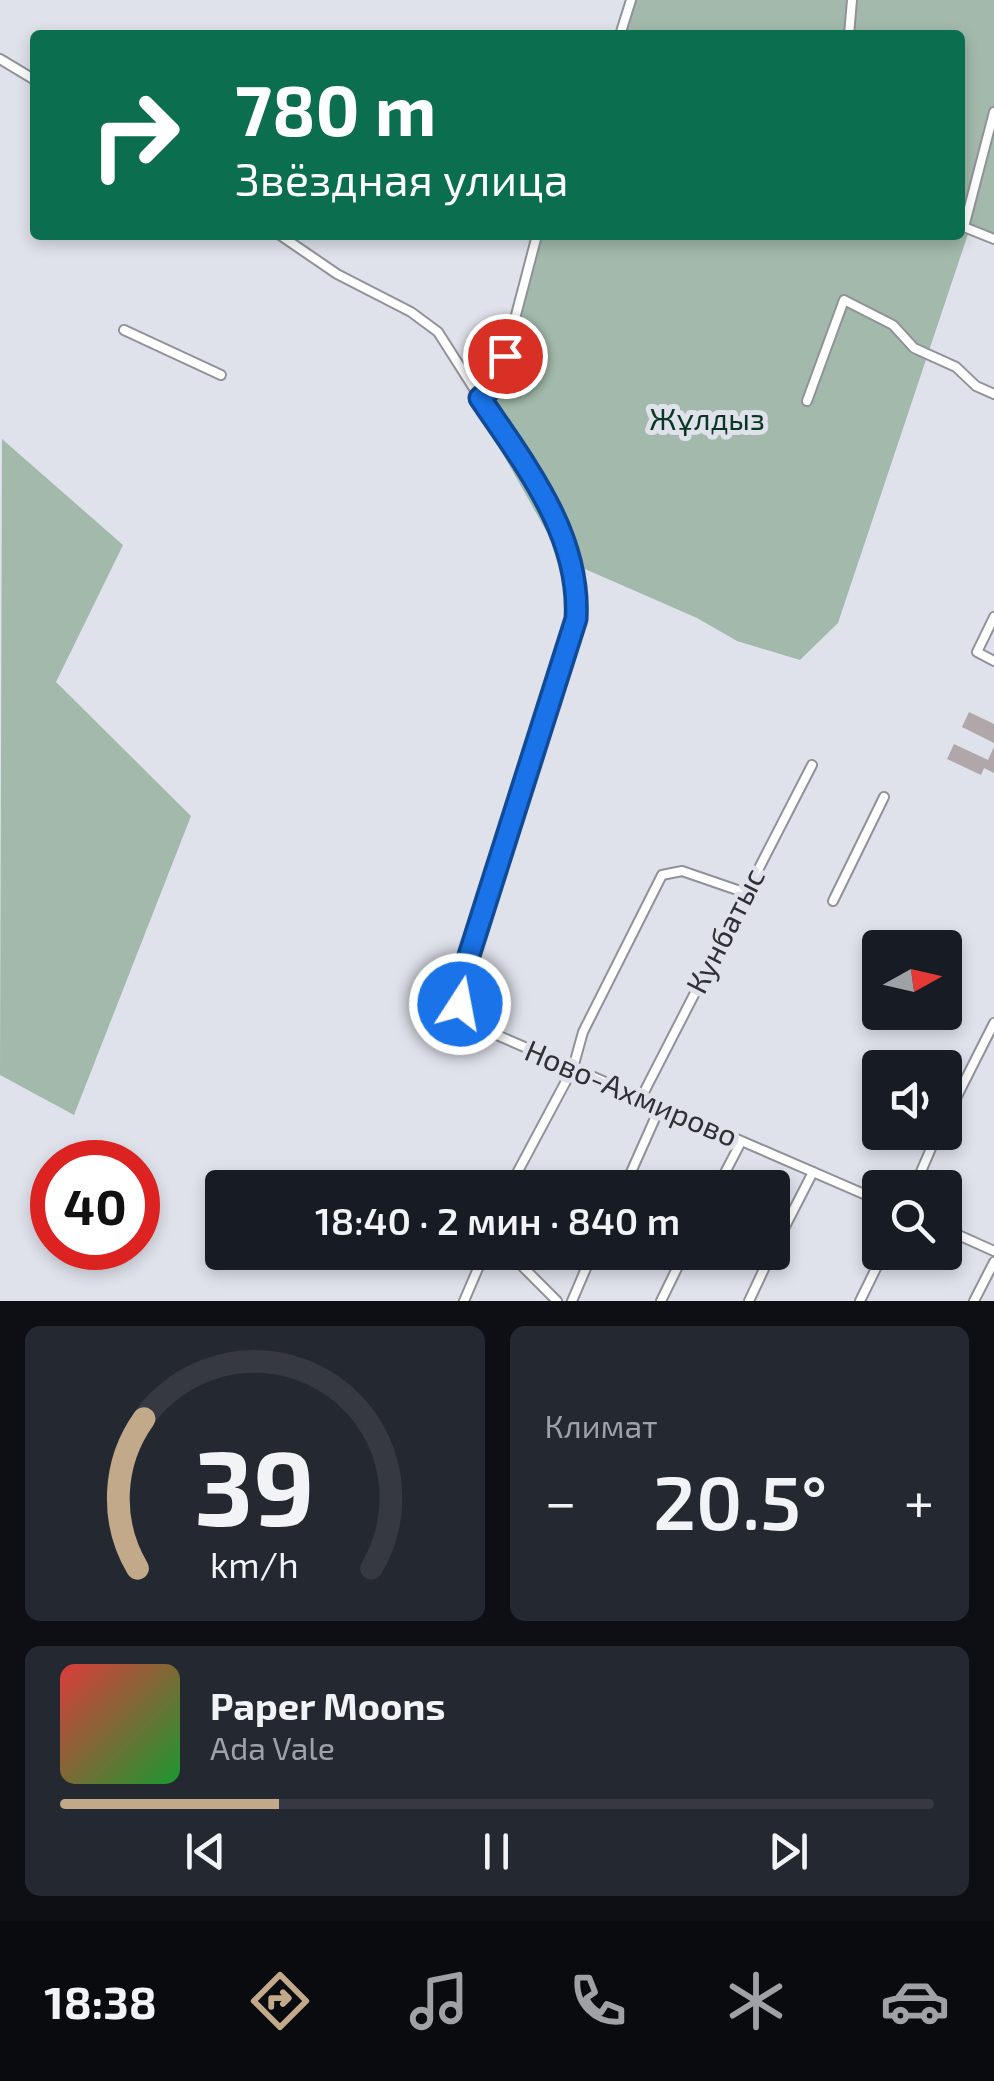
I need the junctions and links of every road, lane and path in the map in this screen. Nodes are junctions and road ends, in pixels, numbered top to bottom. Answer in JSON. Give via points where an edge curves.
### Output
{"nodes":[{"id":1,"x":631,"y":0,"type":"edge"},
{"id":2,"x":852,"y":0,"type":"edge"},
{"id":3,"x":622,"y":30,"type":"edge"},
{"id":4,"x":849,"y":30,"type":"edge"},
{"id":5,"x":0,"y":59,"type":"edge"},
{"id":6,"x":30,"y":77,"type":"edge"},
{"id":7,"x":994,"y":112,"type":"edge"},
{"id":8,"x":965,"y":222,"type":"edge"},
{"id":9,"x":965,"y":226,"type":"edge"},
{"id":10,"x":994,"y":239,"type":"edge"},
{"id":11,"x":287,"y":240,"type":"edge"},
{"id":12,"x":536,"y":240,"type":"edge"},
{"id":13,"x":124,"y":330,"type":"dead end"},
{"id":14,"x":221,"y":375,"type":"dead end"},
{"id":15,"x":994,"y":394,"type":"edge"},
{"id":16,"x":480,"y":398,"type":"junction"},
{"id":17,"x":807,"y":401,"type":"dead end"},
{"id":18,"x":994,"y":617,"type":"edge"},
{"id":19,"x":994,"y":661,"type":"edge"},
{"id":20,"x":812,"y":765,"type":"dead end"},
{"id":21,"x":884,"y":797,"type":"dead end"},
{"id":22,"x":746,"y":893,"type":"junction"},
{"id":23,"x":833,"y":902,"type":"dead end"},
{"id":24,"x":994,"y":1023,"type":"edge"},
{"id":25,"x":572,"y":1068,"type":"junction"},
{"id":26,"x":962,"y":1086,"type":"edge"},
{"id":27,"x":641,"y":1098,"type":"junction"},
{"id":28,"x":660,"y":1107,"type":"junction"},
{"id":29,"x":741,"y":1142,"type":"junction"},
{"id":30,"x":518,"y":1170,"type":"edge"},
{"id":31,"x":632,"y":1170,"type":"edge"},
{"id":32,"x":727,"y":1170,"type":"edge"},
{"id":33,"x":813,"y":1172,"type":"junction"},
{"id":34,"x":862,"y":1193,"type":"edge"},
{"id":35,"x":790,"y":1217,"type":"edge"},
{"id":36,"x":962,"y":1237,"type":"edge"},
{"id":37,"x":994,"y":1251,"type":"edge"},
{"id":38,"x":994,"y":1262,"type":"edge"},
{"id":39,"x":477,"y":1270,"type":"edge"},
{"id":40,"x":526,"y":1270,"type":"edge"},
{"id":41,"x":585,"y":1270,"type":"edge"},
{"id":42,"x":676,"y":1270,"type":"edge"},
{"id":43,"x":764,"y":1270,"type":"edge"},
{"id":44,"x":875,"y":1270,"type":"edge"},
{"id":45,"x":464,"y":1301,"type":"edge"},
{"id":46,"x":557,"y":1301,"type":"edge"},
{"id":47,"x":572,"y":1301,"type":"edge"},
{"id":48,"x":660,"y":1301,"type":"edge"},
{"id":49,"x":749,"y":1301,"type":"edge"},
{"id":50,"x":860,"y":1301,"type":"edge"},
{"id":51,"x":974,"y":1301,"type":"edge"}],
"edges":[{"from":1,"to":3,"type":"street"},
{"from":2,"to":4,"type":"street"},
{"from":5,"to":6,"type":"street"},
{"from":7,"to":8,"type":"street"},
{"from":9,"to":10,"type":"street"},
{"from":11,"to":16,"type":"street","name":"Ново-Ахмирово","via":[[438,332]]},
{"from":12,"to":16,"type":"street","via":[[500,376]]},
{"from":13,"to":14,"type":"street"},
{"from":15,"to":17,"type":"street","via":[[914,348],[892,324],[844,300]]},
{"from":16,"to":25,"type":"street","name":"Ново-Ахмирово","via":[[550,508],[573,563],[578,595],[576,619],[458,990],[476,1026]]},
{"from":18,"to":19,"type":"street","via":[[976,652]]},
{"from":20,"to":22,"type":"street","name":"Кунбатыс"},
{"from":21,"to":23,"type":"street"},
{"from":22,"to":25,"type":"street","via":[[682,870],[662,875],[583,1032]]},
{"from":22,"to":27,"type":"street","name":"Кунбатыс"},
{"from":24,"to":26,"type":"street"},
{"from":25,"to":27,"type":"street","name":"Ново-Ахмирово"},
{"from":25,"to":30,"type":"street"},
{"from":27,"to":28,"type":"street","name":"Ново-Ахмирово"},
{"from":28,"to":29,"type":"street","name":"Ново-Ахмирово"},
{"from":28,"to":31,"type":"street"},
{"from":29,"to":32,"type":"street"},
{"from":29,"to":33,"type":"street","name":"Ново-Ахмирово"},
{"from":33,"to":34,"type":"street","name":"Ново-Ахмирово"},
{"from":33,"to":35,"type":"street"},
{"from":36,"to":37,"type":"street"},
{"from":38,"to":51,"type":"street"},
{"from":39,"to":45,"type":"street"},
{"from":40,"to":46,"type":"street"},
{"from":41,"to":47,"type":"street"},
{"from":42,"to":48,"type":"street"},
{"from":43,"to":49,"type":"street"},
{"from":44,"to":50,"type":"street"}]}
